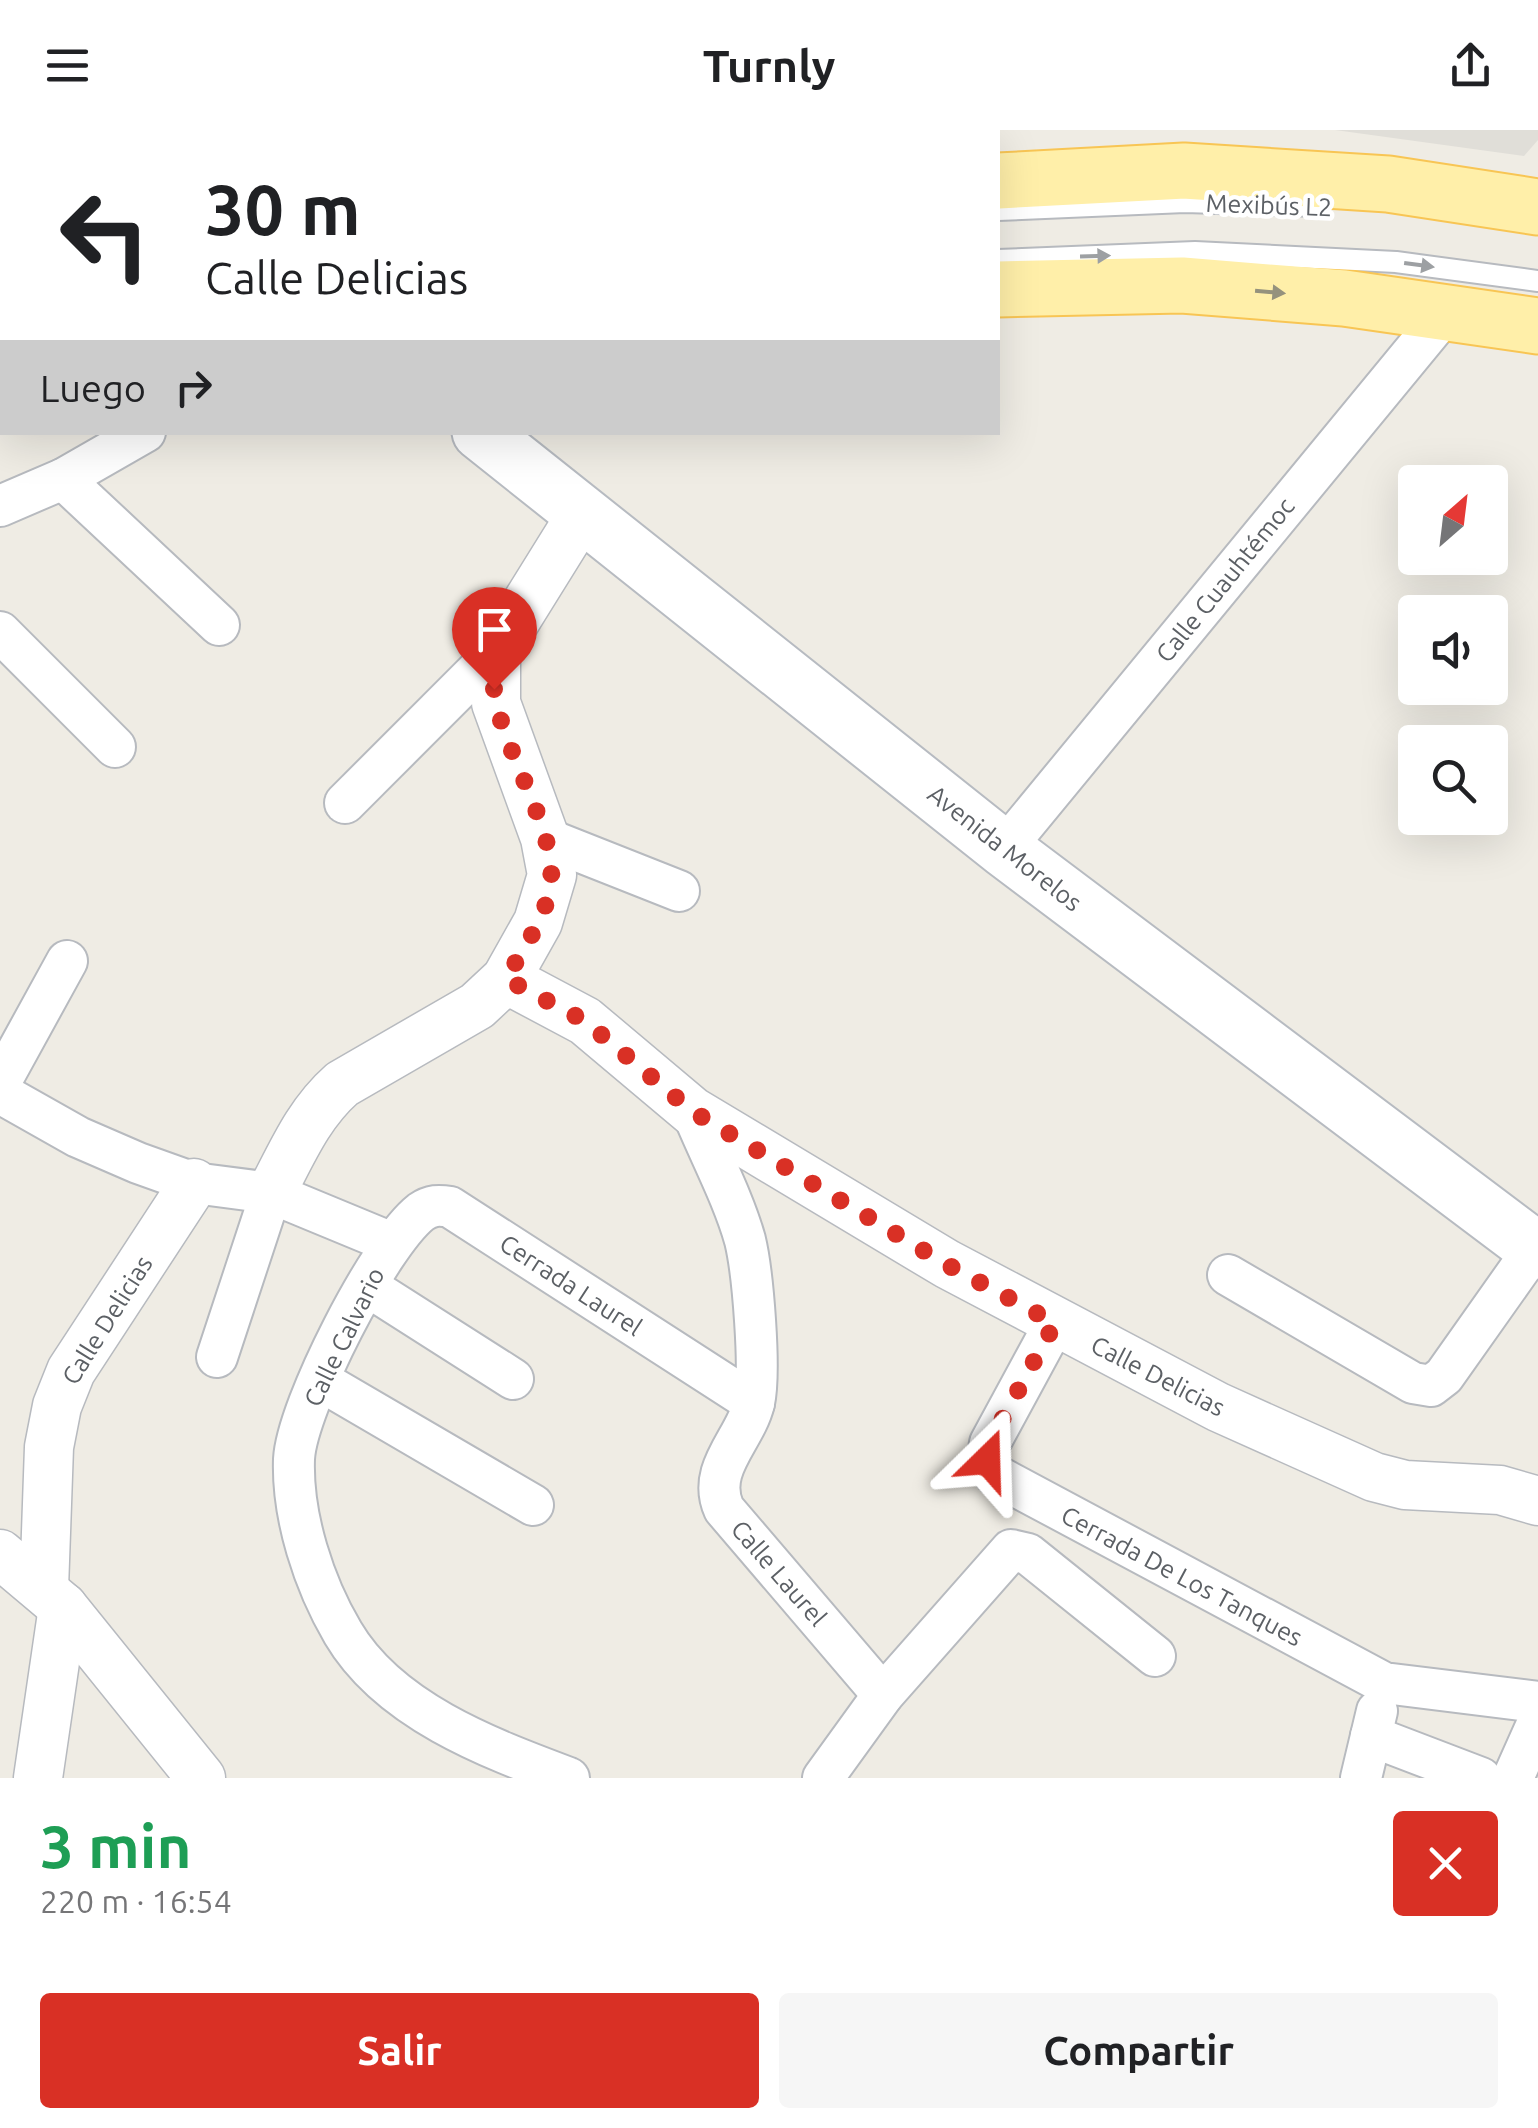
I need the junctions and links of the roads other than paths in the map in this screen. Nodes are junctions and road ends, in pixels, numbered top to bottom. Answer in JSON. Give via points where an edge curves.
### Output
{"nodes":[{"id":1,"x":1000,"y":182,"type":"edge"},
{"id":2,"x":1334,"y":206,"type":"dead end"},
{"id":3,"x":1538,"y":207,"type":"edge"},
{"id":4,"x":1000,"y":210,"type":"edge"},
{"id":5,"x":1000,"y":260,"type":"edge"},
{"id":6,"x":1538,"y":281,"type":"edge"},
{"id":7,"x":1000,"y":289,"type":"edge"},
{"id":8,"x":1447,"y":311,"type":"junction"},
{"id":9,"x":1538,"y":326,"type":"edge"},
{"id":10,"x":141,"y":435,"type":"edge"},
{"id":11,"x":484,"y":435,"type":"edge"},
{"id":12,"x":62,"y":479,"type":"junction"},
{"id":13,"x":5,"y":512,"type":"edge"},
{"id":14,"x":583,"y":512,"type":"junction"},
{"id":15,"x":219,"y":624,"type":"dead end"},
{"id":16,"x":0,"y":632,"type":"edge"},
{"id":17,"x":496,"y":652,"type":"junction"},
{"id":18,"x":115,"y":747,"type":"dead end"},
{"id":19,"x":345,"y":803,"type":"dead end"},
{"id":20,"x":545,"y":838,"type":"junction"},
{"id":21,"x":1004,"y":849,"type":"junction"},
{"id":22,"x":679,"y":890,"type":"dead end"},
{"id":23,"x":67,"y":961,"type":"dead end"},
{"id":24,"x":506,"y":979,"type":"junction"},
{"id":25,"x":0,"y":1083,"type":"edge"},
{"id":26,"x":0,"y":1093,"type":"edge"},
{"id":27,"x":692,"y":1111,"type":"junction"},
{"id":28,"x":194,"y":1183,"type":"junction"},
{"id":29,"x":271,"y":1193,"type":"junction"},
{"id":30,"x":392,"y":1243,"type":"junction"},
{"id":31,"x":1537,"y":1248,"type":"edge"},
{"id":32,"x":1228,"y":1275,"type":"dead end"},
{"id":33,"x":367,"y":1286,"type":"junction"},
{"id":34,"x":1055,"y":1323,"type":"junction"},
{"id":35,"x":217,"y":1357,"type":"dead end"},
{"id":36,"x":514,"y":1378,"type":"dead end"},
{"id":37,"x":318,"y":1380,"type":"junction"},
{"id":38,"x":754,"y":1403,"type":"junction"},
{"id":39,"x":1538,"y":1500,"type":"edge"},
{"id":40,"x":532,"y":1505,"type":"dead end"},
{"id":41,"x":0,"y":1554,"type":"edge"},
{"id":42,"x":54,"y":1598,"type":"junction"},
{"id":43,"x":1155,"y":1656,"type":"dead end"},
{"id":44,"x":1384,"y":1683,"type":"junction"},
{"id":45,"x":883,"y":1695,"type":"junction"},
{"id":46,"x":1538,"y":1702,"type":"edge"},
{"id":47,"x":1538,"y":1722,"type":"edge"},
{"id":48,"x":1370,"y":1736,"type":"junction"},
{"id":49,"x":38,"y":1778,"type":"edge"},
{"id":50,"x":201,"y":1778,"type":"edge"},
{"id":51,"x":570,"y":1778,"type":"edge"},
{"id":52,"x":823,"y":1778,"type":"edge"},
{"id":53,"x":1361,"y":1778,"type":"edge"},
{"id":54,"x":1480,"y":1778,"type":"edge"},
{"id":55,"x":1513,"y":1778,"type":"edge"}],
"edges":[{"from":1,"to":3,"type":"main road","via":[[1184,172],[1388,184]]},
{"from":2,"to":4,"type":"lane","name":"Mexibús L2","via":[[1185,202]]},
{"from":5,"to":6,"type":"lane","name":"Mexibús L2","one_way":true,"via":[[1194,252],[1396,262]]},
{"from":7,"to":8,"type":"main road","one_way":true,"via":[[1182,285]]},
{"from":8,"to":9,"type":"main road"},
{"from":8,"to":21,"type":"street","name":"Calle Cuauhtémoc"},
{"from":10,"to":12,"type":"street"},
{"from":11,"to":14,"type":"main road","name":"Avenida Morelos"},
{"from":12,"to":13,"type":"street"},
{"from":12,"to":15,"type":"street"},
{"from":14,"to":17,"type":"street"},
{"from":14,"to":21,"type":"main road","name":"Avenida Morelos"},
{"from":16,"to":18,"type":"street"},
{"from":17,"to":19,"type":"street"},
{"from":17,"to":20,"type":"street","via":[[496,703]]},
{"from":20,"to":22,"type":"street"},
{"from":20,"to":24,"type":"street","via":[[550,891]]},
{"from":21,"to":31,"type":"main road","name":"Avenida Morelos"},
{"from":23,"to":25,"type":"street"},
{"from":24,"to":27,"type":"street","name":"Calle Delicias","via":[[585,1021]]},
{"from":24,"to":29,"type":"street","via":[[455,1022],[325,1099]]},
{"from":26,"to":28,"type":"street","name":"Calle Calvario","via":[[78,1137]]},
{"from":27,"to":34,"type":"street","name":"Calle Delicias"},
{"from":27,"to":38,"type":"street","name":"Calle Laurel","via":[[745,1241]]},
{"from":28,"to":29,"type":"street","name":"Calle Calvario"},
{"from":28,"to":42,"type":"street","name":"Calle Delicias","via":[[56,1406],[48,1447]]},
{"from":29,"to":30,"type":"street","name":"Calle Calvario"},
{"from":29,"to":35,"type":"street"},
{"from":30,"to":33,"type":"street","name":"Calle Calvario"},
{"from":30,"to":38,"type":"street","name":"Cerrada Laurel","via":[[423,1211],[450,1207]]},
{"from":31,"to":32,"type":"street","via":[[1431,1386],[1413,1384]]},
{"from":33,"to":36,"type":"street"},
{"from":33,"to":37,"type":"street","name":"Calle Calvario"},
{"from":34,"to":39,"type":"street","name":"Calle Delicias","via":[[1218,1408],[1374,1477]]},
{"from":34,"to":44,"type":"street","name":"Cerrada De Los Tanques","via":[[990,1442],[987,1460],[996,1474]]},
{"from":37,"to":40,"type":"street"},
{"from":37,"to":51,"type":"street","name":"Calle Calvario","via":[[299,1432],[296,1494],[324,1596],[345,1636],[377,1675],[431,1714],[487,1747]]},
{"from":38,"to":45,"type":"street","name":"Calle Laurel","via":[[716,1493]]},
{"from":41,"to":42,"type":"street"},
{"from":42,"to":49,"type":"street","name":"Calle Delicias"},
{"from":42,"to":50,"type":"street"},
{"from":43,"to":45,"type":"street","via":[[1028,1554],[1010,1550]]},
{"from":44,"to":46,"type":"street","name":"Cerrada De Los Tanques"},
{"from":44,"to":48,"type":"street"},
{"from":45,"to":52,"type":"street"},
{"from":47,"to":55,"type":"street"},
{"from":48,"to":53,"type":"street"},
{"from":48,"to":54,"type":"street"}]}
